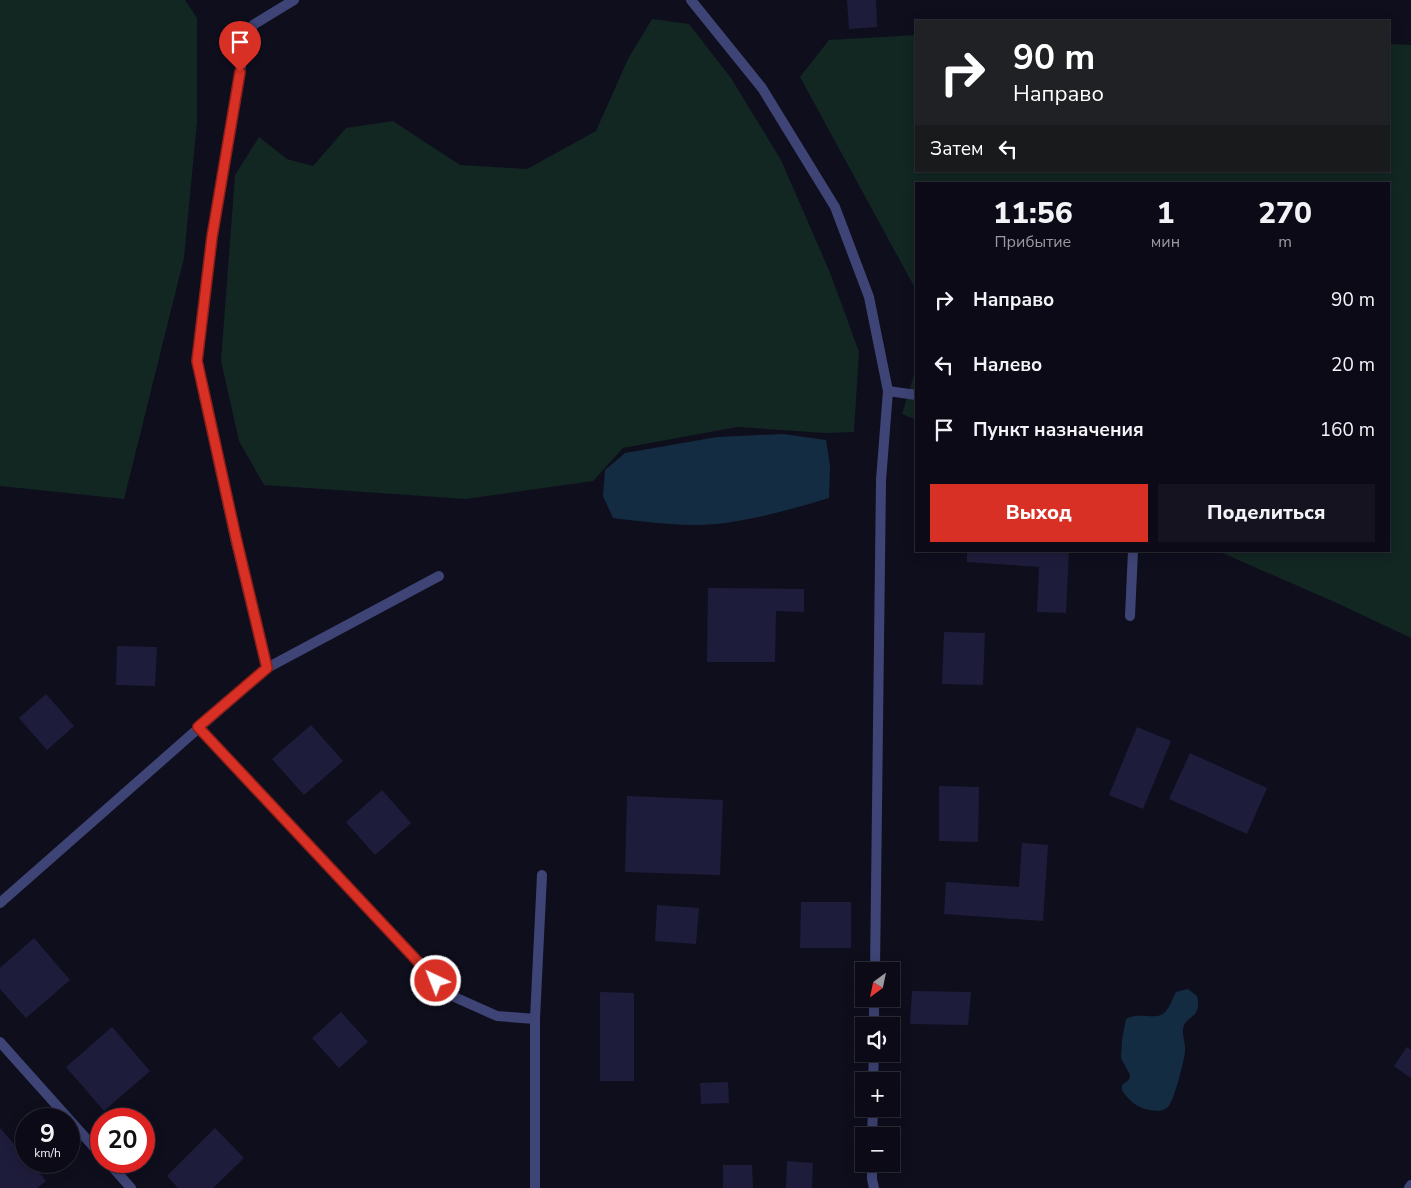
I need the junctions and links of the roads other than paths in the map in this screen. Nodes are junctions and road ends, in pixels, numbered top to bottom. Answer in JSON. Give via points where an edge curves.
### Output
{"nodes":[{"id":1,"x":294,"y":0,"type":"edge"},
{"id":2,"x":691,"y":0,"type":"edge"},
{"id":3,"x":888,"y":391,"type":"junction"},
{"id":4,"x":915,"y":395,"type":"edge"},
{"id":5,"x":1133,"y":552,"type":"edge"},
{"id":6,"x":438,"y":576,"type":"dead end"},
{"id":7,"x":1130,"y":616,"type":"dead end"},
{"id":8,"x":267,"y":668,"type":"junction"},
{"id":9,"x":198,"y":727,"type":"junction"},
{"id":10,"x":542,"y":875,"type":"dead end"},
{"id":11,"x":0,"y":903,"type":"edge"},
{"id":12,"x":875,"y":962,"type":"edge"},
{"id":13,"x":535,"y":1019,"type":"junction"},
{"id":14,"x":0,"y":1042,"type":"edge"},
{"id":15,"x":90,"y":1143,"type":"edge"},
{"id":16,"x":872,"y":1172,"type":"edge"},
{"id":17,"x":118,"y":1173,"type":"edge"},
{"id":18,"x":131,"y":1188,"type":"edge"},
{"id":19,"x":535,"y":1188,"type":"edge"},
{"id":20,"x":874,"y":1188,"type":"edge"}],
"edges":[{"from":1,"to":8,"type":"street","via":[[253,25],[243,54],[212,237],[197,361]]},
{"from":2,"to":3,"type":"street","via":[[762,88],[835,207],[869,297]]},
{"from":3,"to":4,"type":"street"},
{"from":3,"to":12,"type":"street","via":[[881,480]]},
{"from":5,"to":7,"type":"street"},
{"from":6,"to":8,"type":"street"},
{"from":8,"to":9,"type":"street"},
{"from":9,"to":11,"type":"street"},
{"from":9,"to":13,"type":"street","via":[[450,995],[497,1016]]},
{"from":10,"to":13,"type":"street"},
{"from":13,"to":19,"type":"street"},
{"from":14,"to":15,"type":"street"},
{"from":16,"to":20,"type":"street"},
{"from":17,"to":18,"type":"street"}]}
